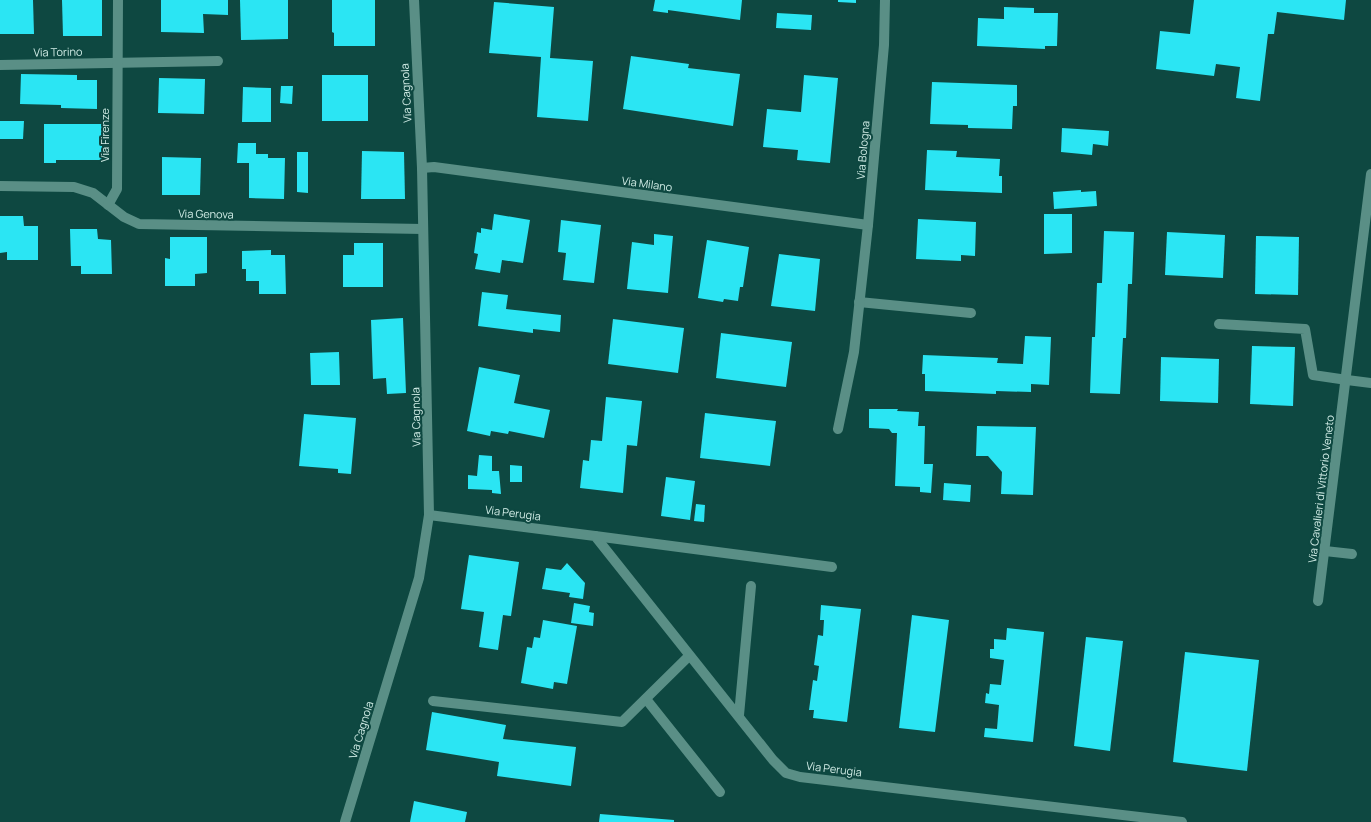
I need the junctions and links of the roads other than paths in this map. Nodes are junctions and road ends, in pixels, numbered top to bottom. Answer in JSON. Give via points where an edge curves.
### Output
{"nodes":[{"id":1,"x":118,"y":0,"type":"edge"},
{"id":2,"x":414,"y":0,"type":"edge"},
{"id":3,"x":886,"y":0,"type":"edge"},
{"id":4,"x":218,"y":61,"type":"dead end"},
{"id":5,"x":117,"y":64,"type":"junction"},
{"id":6,"x":0,"y":65,"type":"edge"},
{"id":7,"x":422,"y":168,"type":"junction"},
{"id":8,"x":1371,"y":174,"type":"edge"},
{"id":9,"x":0,"y":186,"type":"edge"},
{"id":10,"x":108,"y":205,"type":"junction"},
{"id":11,"x":868,"y":225,"type":"junction"},
{"id":12,"x":423,"y":229,"type":"junction"},
{"id":13,"x":859,"y":302,"type":"junction"},
{"id":14,"x":972,"y":313,"type":"dead end"},
{"id":15,"x":1219,"y":324,"type":"dead end"},
{"id":16,"x":1347,"y":380,"type":"junction"},
{"id":17,"x":1371,"y":384,"type":"edge"},
{"id":18,"x":838,"y":430,"type":"dead end"},
{"id":19,"x":429,"y":515,"type":"junction"},
{"id":20,"x":595,"y":536,"type":"junction"},
{"id":21,"x":1325,"y":551,"type":"junction"},
{"id":22,"x":1352,"y":554,"type":"dead end"},
{"id":23,"x":832,"y":567,"type":"dead end"},
{"id":24,"x":751,"y":586,"type":"dead end"},
{"id":25,"x":1318,"y":601,"type":"dead end"},
{"id":26,"x":689,"y":656,"type":"junction"},
{"id":27,"x":646,"y":699,"type":"junction"},
{"id":28,"x":433,"y":701,"type":"dead end"},
{"id":29,"x":739,"y":715,"type":"junction"},
{"id":30,"x":720,"y":792,"type":"dead end"},
{"id":31,"x":345,"y":822,"type":"edge"},
{"id":32,"x":1182,"y":822,"type":"edge"}],
"edges":[{"from":1,"to":5,"type":"street","name":"Via Firenze"},
{"from":2,"to":7,"type":"street","name":"Via Cagnola"},
{"from":3,"to":11,"type":"street","name":"Via Bologna"},
{"from":4,"to":5,"type":"street"},
{"from":5,"to":6,"type":"street","name":"Via Torino"},
{"from":5,"to":10,"type":"street","name":"Via Firenze","via":[[117,189]]},
{"from":7,"to":11,"type":"street","name":"Via Milano","via":[[434,167]]},
{"from":7,"to":12,"type":"street","name":"Via Cagnola"},
{"from":8,"to":16,"type":"street","name":"Via Cavalieri di Vittorio Veneto"},
{"from":9,"to":10,"type":"street","name":"Via Genova","via":[[74,187],[93,193]]},
{"from":10,"to":12,"type":"street","name":"Via Genova","via":[[124,218],[140,224]]},
{"from":11,"to":13,"type":"street","name":"Via Bologna"},
{"from":12,"to":19,"type":"street","name":"Via Cagnola"},
{"from":13,"to":14,"type":"street"},
{"from":13,"to":18,"type":"street","name":"Via Bologna","via":[[854,352]]},
{"from":15,"to":16,"type":"street","via":[[1305,329],[1313,375]]},
{"from":16,"to":17,"type":"street"},
{"from":16,"to":21,"type":"street","name":"Via Cavalieri di Vittorio Veneto"},
{"from":19,"to":20,"type":"street","name":"Via Perugia"},
{"from":19,"to":31,"type":"street","name":"Via Cagnola","via":[[419,578]]},
{"from":20,"to":23,"type":"street","name":"Via Perugia"},
{"from":20,"to":26,"type":"street","name":"Via Perugia"},
{"from":21,"to":22,"type":"street"},
{"from":21,"to":25,"type":"street","name":"Via Cavalieri di Vittorio Veneto"},
{"from":24,"to":29,"type":"street"},
{"from":26,"to":27,"type":"street"},
{"from":26,"to":29,"type":"street","name":"Via Perugia"},
{"from":27,"to":28,"type":"street","via":[[622,722]]},
{"from":27,"to":30,"type":"street"},
{"from":29,"to":32,"type":"street","name":"Via Perugia","via":[[773,760],[786,773],[800,777]]}]}
